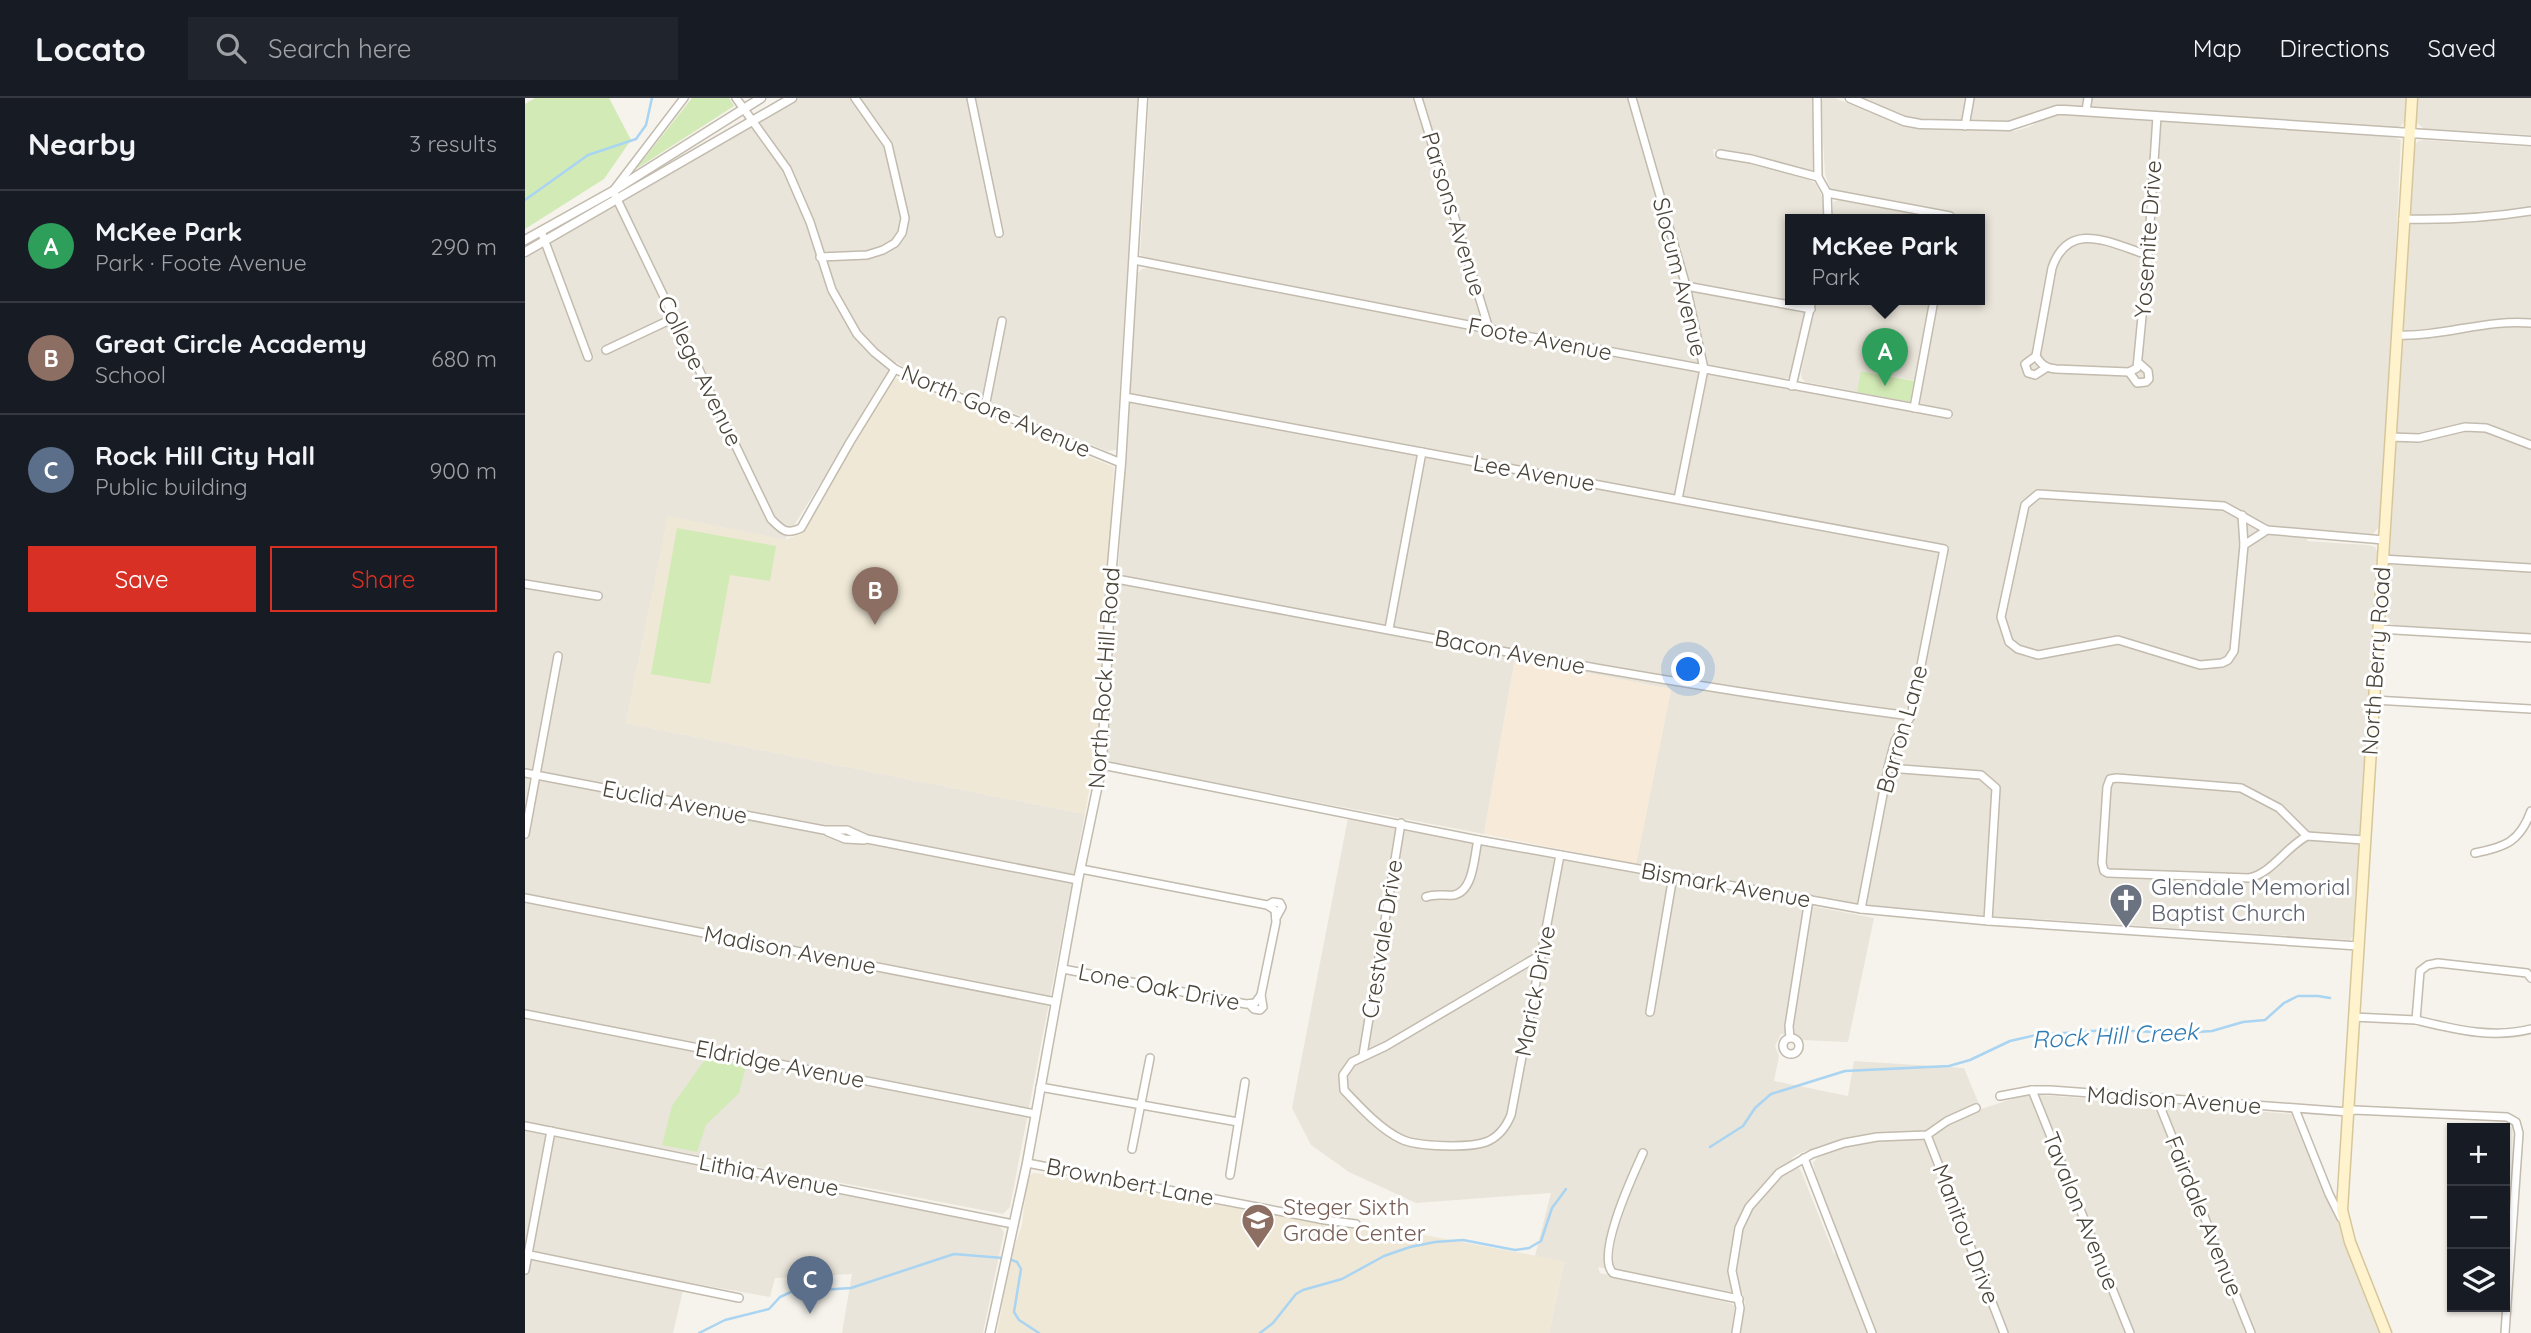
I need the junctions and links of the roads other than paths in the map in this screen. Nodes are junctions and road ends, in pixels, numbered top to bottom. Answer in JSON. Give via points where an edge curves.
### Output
{"nodes":[{"id":1,"x":684,"y":98,"type":"edge"},
{"id":2,"x":736,"y":98,"type":"edge"},
{"id":3,"x":761,"y":98,"type":"edge"},
{"id":4,"x":792,"y":98,"type":"edge"},
{"id":5,"x":855,"y":98,"type":"edge"},
{"id":6,"x":971,"y":98,"type":"edge"},
{"id":7,"x":1143,"y":98,"type":"edge"},
{"id":8,"x":1418,"y":98,"type":"edge"},
{"id":9,"x":1632,"y":98,"type":"edge"},
{"id":10,"x":1817,"y":98,"type":"edge"},
{"id":11,"x":1850,"y":98,"type":"edge"},
{"id":12,"x":1970,"y":98,"type":"edge"},
{"id":13,"x":2088,"y":98,"type":"edge"},
{"id":14,"x":2411,"y":98,"type":"edge"},
{"id":15,"x":743,"y":108,"type":"junction"},
{"id":16,"x":2086,"y":111,"type":"junction"},
{"id":17,"x":2157,"y":116,"type":"junction"},
{"id":18,"x":751,"y":120,"type":"junction"},
{"id":19,"x":1965,"y":125,"type":"junction"},
{"id":20,"x":2409,"y":132,"type":"junction"},
{"id":21,"x":2531,"y":141,"type":"edge"},
{"id":22,"x":1720,"y":154,"type":"dead end"},
{"id":23,"x":1818,"y":177,"type":"junction"},
{"id":24,"x":1827,"y":193,"type":"junction"},
{"id":25,"x":615,"y":195,"type":"junction"},
{"id":26,"x":2531,"y":211,"type":"edge"},
{"id":27,"x":1828,"y":214,"type":"edge"},
{"id":28,"x":1929,"y":214,"type":"edge"},
{"id":29,"x":2403,"y":219,"type":"junction"},
{"id":30,"x":541,"y":231,"type":"junction"},
{"id":31,"x":999,"y":233,"type":"dead end"},
{"id":32,"x":525,"y":240,"type":"edge"},
{"id":33,"x":545,"y":240,"type":"junction"},
{"id":34,"x":525,"y":253,"type":"edge"},
{"id":35,"x":2148,"y":254,"type":"junction"},
{"id":36,"x":820,"y":257,"type":"junction"},
{"id":37,"x":1134,"y":260,"type":"junction"},
{"id":38,"x":1686,"y":286,"type":"junction"},
{"id":39,"x":1785,"y":301,"type":"edge"},
{"id":40,"x":1811,"y":305,"type":"edge"},
{"id":41,"x":1933,"y":305,"type":"edge"},
{"id":42,"x":674,"y":318,"type":"junction"},
{"id":43,"x":1002,"y":321,"type":"dead end"},
{"id":44,"x":2531,"y":323,"type":"edge"},
{"id":45,"x":1489,"y":329,"type":"junction"},
{"id":46,"x":2396,"y":335,"type":"junction"},
{"id":47,"x":606,"y":350,"type":"dead end"},
{"id":48,"x":2036,"y":356,"type":"junction"},
{"id":49,"x":588,"y":357,"type":"dead end"},
{"id":50,"x":2138,"y":366,"type":"junction"},
{"id":51,"x":2046,"y":368,"type":"junction"},
{"id":52,"x":895,"y":369,"type":"junction"},
{"id":53,"x":1704,"y":369,"type":"junction"},
{"id":54,"x":2129,"y":373,"type":"junction"},
{"id":55,"x":1792,"y":386,"type":"junction"},
{"id":56,"x":1125,"y":397,"type":"junction"},
{"id":57,"x":985,"y":407,"type":"junction"},
{"id":58,"x":1913,"y":408,"type":"junction"},
{"id":59,"x":1948,"y":414,"type":"dead end"},
{"id":60,"x":2390,"y":437,"type":"junction"},
{"id":61,"x":2531,"y":445,"type":"edge"},
{"id":62,"x":1422,"y":452,"type":"junction"},
{"id":63,"x":1121,"y":463,"type":"junction"},
{"id":64,"x":1678,"y":499,"type":"junction"},
{"id":65,"x":2242,"y":515,"type":"junction"},
{"id":66,"x":2266,"y":530,"type":"junction"},
{"id":67,"x":2384,"y":540,"type":"junction"},
{"id":68,"x":2244,"y":545,"type":"junction"},
{"id":69,"x":1944,"y":549,"type":"joint"},
{"id":70,"x":2382,"y":559,"type":"junction"},
{"id":71,"x":2531,"y":568,"type":"edge"},
{"id":72,"x":1111,"y":578,"type":"junction"},
{"id":73,"x":525,"y":584,"type":"edge"},
{"id":74,"x":598,"y":596,"type":"dead end"},
{"id":75,"x":1389,"y":629,"type":"junction"},
{"id":76,"x":2378,"y":629,"type":"junction"},
{"id":77,"x":2531,"y":638,"type":"edge"},
{"id":78,"x":558,"y":656,"type":"dead end"},
{"id":79,"x":2374,"y":700,"type":"junction"},
{"id":80,"x":2531,"y":709,"type":"edge"},
{"id":81,"x":1911,"y":716,"type":"junction"},
{"id":82,"x":1102,"y":765,"type":"junction"},
{"id":83,"x":1888,"y":768,"type":"junction"},
{"id":84,"x":525,"y":773,"type":"edge"},
{"id":85,"x":536,"y":776,"type":"junction"},
{"id":86,"x":2531,"y":811,"type":"edge"},
{"id":87,"x":1401,"y":824,"type":"junction"},
{"id":88,"x":525,"y":835,"type":"edge"},
{"id":89,"x":2307,"y":836,"type":"junction"},
{"id":90,"x":1478,"y":840,"type":"junction"},
{"id":91,"x":2364,"y":840,"type":"junction"},
{"id":92,"x":2475,"y":853,"type":"dead end"},
{"id":93,"x":1560,"y":855,"type":"junction"},
{"id":94,"x":1081,"y":869,"type":"junction"},
{"id":95,"x":1673,"y":876,"type":"junction"},
{"id":96,"x":1078,"y":880,"type":"junction"},
{"id":97,"x":1426,"y":897,"type":"dead end"},
{"id":98,"x":525,"y":898,"type":"edge"},
{"id":99,"x":1809,"y":899,"type":"junction"},
{"id":100,"x":1861,"y":909,"type":"junction"},
{"id":101,"x":1988,"y":921,"type":"junction"},
{"id":102,"x":2358,"y":946,"type":"junction"},
{"id":103,"x":1542,"y":954,"type":"junction"},
{"id":104,"x":1063,"y":969,"type":"junction"},
{"id":105,"x":2531,"y":978,"type":"edge"},
{"id":106,"x":1056,"y":1002,"type":"junction"},
{"id":107,"x":1650,"y":1012,"type":"dead end"},
{"id":108,"x":525,"y":1014,"type":"edge"},
{"id":109,"x":2353,"y":1017,"type":"junction"},
{"id":110,"x":2416,"y":1020,"type":"junction"},
{"id":111,"x":2531,"y":1029,"type":"edge"},
{"id":112,"x":1790,"y":1038,"type":"dead end"},
{"id":113,"x":1363,"y":1055,"type":"junction"},
{"id":114,"x":1150,"y":1058,"type":"dead end"},
{"id":115,"x":1245,"y":1082,"type":"dead end"},
{"id":116,"x":1040,"y":1087,"type":"junction"},
{"id":117,"x":2032,"y":1090,"type":"junction"},
{"id":118,"x":2000,"y":1096,"type":"dead end"},
{"id":119,"x":2157,"y":1099,"type":"junction"},
{"id":120,"x":1141,"y":1105,"type":"junction"},
{"id":121,"x":1976,"y":1108,"type":"dead end"},
{"id":122,"x":2295,"y":1109,"type":"junction"},
{"id":123,"x":2349,"y":1112,"type":"junction"},
{"id":124,"x":1035,"y":1114,"type":"junction"},
{"id":125,"x":1238,"y":1122,"type":"junction"},
{"id":126,"x":525,"y":1126,"type":"edge"},
{"id":127,"x":551,"y":1131,"type":"junction"},
{"id":128,"x":1927,"y":1135,"type":"junction"},
{"id":129,"x":1132,"y":1149,"type":"dead end"},
{"id":130,"x":1643,"y":1153,"type":"dead end"},
{"id":131,"x":1804,"y":1158,"type":"junction"},
{"id":132,"x":1027,"y":1163,"type":"junction"},
{"id":133,"x":1230,"y":1175,"type":"dead end"},
{"id":134,"x":1013,"y":1224,"type":"junction"},
{"id":135,"x":1356,"y":1224,"type":"dead end"},
{"id":136,"x":2345,"y":1225,"type":"junction"},
{"id":137,"x":526,"y":1254,"type":"edge"},
{"id":138,"x":525,"y":1270,"type":"edge"},
{"id":139,"x":739,"y":1298,"type":"dead end"},
{"id":140,"x":1739,"y":1299,"type":"junction"},
{"id":141,"x":991,"y":1333,"type":"edge"},
{"id":142,"x":1736,"y":1333,"type":"edge"},
{"id":143,"x":1872,"y":1333,"type":"edge"},
{"id":144,"x":2004,"y":1333,"type":"edge"},
{"id":145,"x":2130,"y":1333,"type":"edge"},
{"id":146,"x":2251,"y":1333,"type":"edge"},
{"id":147,"x":2386,"y":1333,"type":"edge"},
{"id":148,"x":2505,"y":1333,"type":"edge"}],
"edges":[{"from":1,"to":25,"type":"street"},
{"from":2,"to":15,"type":"street","name":"North Gore Avenue"},
{"from":3,"to":15,"type":"street"},
{"from":4,"to":18,"type":"street"},
{"from":5,"to":36,"type":"street","via":[[888,145],[905,218],[902,233],[883,250]]},
{"from":6,"to":31,"type":"street"},
{"from":7,"to":37,"type":"street","name":"North Rock Hill Road"},
{"from":8,"to":45,"type":"street","name":"Parsons Avenue"},
{"from":9,"to":38,"type":"street","name":"Slocum Avenue"},
{"from":10,"to":23,"type":"street"},
{"from":11,"to":19,"type":"street","via":[[1912,123]]},
{"from":12,"to":19,"type":"street"},
{"from":13,"to":16,"type":"street"},
{"from":14,"to":20,"type":"main road","name":"North Berry Road"},
{"from":15,"to":18,"type":"street","name":"North Gore Avenue"},
{"from":15,"to":25,"type":"street"},
{"from":16,"to":17,"type":"street"},
{"from":16,"to":19,"type":"street","via":[[2057,110],[2009,127]]},
{"from":17,"to":20,"type":"street"},
{"from":17,"to":35,"type":"street","name":"Yosemite Drive"},
{"from":18,"to":25,"type":"street"},
{"from":18,"to":36,"type":"street","name":"North Gore Avenue","via":[[787,169]]},
{"from":20,"to":21,"type":"street"},
{"from":20,"to":29,"type":"main road","name":"North Berry Road"},
{"from":22,"to":23,"type":"street"},
{"from":23,"to":24,"type":"street"},
{"from":24,"to":27,"type":"street"},
{"from":24,"to":28,"type":"street"},
{"from":25,"to":30,"type":"street"},
{"from":25,"to":33,"type":"street"},
{"from":25,"to":42,"type":"street","name":"College Avenue"},
{"from":26,"to":29,"type":"street","via":[[2465,219]]},
{"from":29,"to":46,"type":"main road","name":"North Berry Road"},
{"from":30,"to":32,"type":"street"},
{"from":30,"to":33,"type":"street"},
{"from":33,"to":34,"type":"street"},
{"from":33,"to":49,"type":"street"},
{"from":35,"to":48,"type":"street","via":[[2093,238],[2073,240],[2064,248],[2052,268]]},
{"from":35,"to":50,"type":"street","name":"Yosemite Drive"},
{"from":36,"to":52,"type":"street","name":"North Gore Avenue","via":[[857,334]]},
{"from":37,"to":45,"type":"street","name":"Foote Avenue"},
{"from":37,"to":56,"type":"street","name":"North Rock Hill Road"},
{"from":38,"to":39,"type":"street"},
{"from":38,"to":53,"type":"street","name":"Slocum Avenue"},
{"from":40,"to":55,"type":"street"},
{"from":41,"to":58,"type":"street"},
{"from":42,"to":47,"type":"street"},
{"from":42,"to":52,"type":"street","name":"College Avenue","via":[[771,519],[790,533],[801,528]]},
{"from":43,"to":57,"type":"street"},
{"from":44,"to":46,"type":"street"},
{"from":45,"to":53,"type":"street","name":"Foote Avenue"},
{"from":46,"to":60,"type":"main road","name":"North Berry Road"},
{"from":48,"to":51,"type":"street"},
{"from":48,"to":51,"type":"street","via":[[2025,364],[2028,373],[2035,376]]},
{"from":50,"to":54,"type":"street"},
{"from":50,"to":54,"type":"street","name":"Yosemite Drive","via":[[2148,372],[2146,382],[2137,383]]},
{"from":51,"to":54,"type":"street"},
{"from":52,"to":57,"type":"street","name":"North Gore Avenue"},
{"from":53,"to":55,"type":"street","name":"Foote Avenue"},
{"from":53,"to":64,"type":"street","name":"Slocum Avenue"},
{"from":55,"to":58,"type":"street","name":"Foote Avenue"},
{"from":56,"to":62,"type":"street","name":"Lee Avenue"},
{"from":56,"to":63,"type":"street","name":"North Rock Hill Road"},
{"from":57,"to":63,"type":"street","name":"North Gore Avenue"},
{"from":58,"to":59,"type":"street","name":"Foote Avenue"},
{"from":60,"to":61,"type":"street","via":[[2419,438],[2465,427],[2486,428]]},
{"from":60,"to":67,"type":"main road","name":"North Berry Road"},
{"from":62,"to":64,"type":"street","name":"Lee Avenue"},
{"from":62,"to":75,"type":"street"},
{"from":63,"to":72,"type":"street","name":"North Rock Hill Road"},
{"from":64,"to":69,"type":"street","name":"Lee Avenue"},
{"from":65,"to":66,"type":"street"},
{"from":65,"to":68,"type":"street"},
{"from":65,"to":68,"type":"street","via":[[2224,506],[2038,494],[2025,505],[2020,522],[2001,617],[2004,631],[2018,649],[2038,654],[2118,640],[2200,665],[2222,663],[2234,651]]},
{"from":66,"to":67,"type":"street"},
{"from":66,"to":68,"type":"street"},
{"from":67,"to":70,"type":"main road","name":"North Berry Road"},
{"from":69,"to":81,"type":"street","name":"Barron Lane"},
{"from":70,"to":71,"type":"street"},
{"from":70,"to":76,"type":"main road","name":"North Berry Road"},
{"from":72,"to":75,"type":"street","name":"Bacon Avenue"},
{"from":72,"to":82,"type":"street","name":"North Rock Hill Road"},
{"from":73,"to":74,"type":"street"},
{"from":75,"to":81,"type":"street","name":"Bacon Avenue","via":[[1610,672]]},
{"from":76,"to":77,"type":"street"},
{"from":76,"to":79,"type":"main road","name":"North Berry Road"},
{"from":78,"to":85,"type":"street"},
{"from":79,"to":80,"type":"street"},
{"from":79,"to":91,"type":"main road","name":"North Berry Road"},
{"from":81,"to":83,"type":"street","name":"Barron Lane","via":[[1895,741]]},
{"from":82,"to":87,"type":"street","name":"Bismark Avenue"},
{"from":82,"to":94,"type":"street","name":"North Rock Hill Road"},
{"from":83,"to":100,"type":"street","name":"Barron Lane"},
{"from":83,"to":101,"type":"street","via":[[1981,775],[1996,788]]},
{"from":84,"to":85,"type":"street","name":"Euclid Avenue"},
{"from":85,"to":88,"type":"street"},
{"from":85,"to":96,"type":"street","name":"Euclid Avenue","via":[[824,830],[845,839],[867,839]]},
{"from":86,"to":92,"type":"street","via":[[2518,836],[2500,848]]},
{"from":87,"to":90,"type":"street","name":"Bismark Avenue"},
{"from":87,"to":113,"type":"street","name":"Crestvale Drive"},
{"from":89,"to":89,"type":"street","via":[[2279,808],[2241,788],[2114,778],[2107,787],[2103,867],[2113,873],[2249,878],[2270,868],[2290,846]]},
{"from":89,"to":91,"type":"street"},
{"from":90,"to":93,"type":"street","name":"Bismark Avenue"},
{"from":90,"to":97,"type":"street","via":[[1469,884],[1462,892]]},
{"from":91,"to":102,"type":"main road","name":"North Berry Road"},
{"from":93,"to":95,"type":"street","name":"Bismark Avenue"},
{"from":93,"to":103,"type":"street","name":"Marick Drive"},
{"from":94,"to":96,"type":"street","name":"North Rock Hill Road"},
{"from":94,"to":104,"type":"street","name":"Lone Oak Drive","via":[[1273,911],[1261,995],[1252,1003]]},
{"from":95,"to":99,"type":"street","name":"Bismark Avenue"},
{"from":95,"to":107,"type":"street"},
{"from":96,"to":104,"type":"street","name":"North Rock Hill Road"},
{"from":98,"to":106,"type":"street","name":"Madison Avenue"},
{"from":99,"to":100,"type":"street","name":"Bismark Avenue"},
{"from":99,"to":112,"type":"street"},
{"from":100,"to":101,"type":"street","name":"Bismark Avenue"},
{"from":101,"to":102,"type":"street","name":"Bismark Avenue"},
{"from":102,"to":109,"type":"main road","name":"North Berry Road"},
{"from":103,"to":113,"type":"street"},
{"from":103,"to":113,"type":"street","name":"Marick Drive","via":[[1511,1115],[1498,1135],[1486,1142],[1427,1145],[1401,1139],[1344,1090],[1343,1075]]},
{"from":104,"to":106,"type":"street","name":"North Rock Hill Road"},
{"from":105,"to":110,"type":"street","via":[[2527,973],[2428,965],[2420,971]]},
{"from":106,"to":116,"type":"street","name":"North Rock Hill Road"},
{"from":108,"to":124,"type":"street","name":"Eldridge Avenue"},
{"from":109,"to":110,"type":"street"},
{"from":109,"to":123,"type":"main road","name":"North Berry Road"},
{"from":110,"to":111,"type":"street","via":[[2467,1032]]},
{"from":114,"to":120,"type":"street"},
{"from":115,"to":125,"type":"street"},
{"from":116,"to":120,"type":"street"},
{"from":116,"to":124,"type":"street","name":"North Rock Hill Road"},
{"from":117,"to":118,"type":"street","name":"Madison Avenue"},
{"from":117,"to":119,"type":"street","name":"Madison Avenue"},
{"from":117,"to":145,"type":"street","name":"Tavalon Avenue"},
{"from":119,"to":122,"type":"street","name":"Madison Avenue"},
{"from":119,"to":146,"type":"street","name":"Fairdale Avenue"},
{"from":120,"to":125,"type":"street"},
{"from":120,"to":129,"type":"street"},
{"from":121,"to":128,"type":"street"},
{"from":122,"to":123,"type":"street","name":"Madison Avenue"},
{"from":122,"to":136,"type":"street","name":"North Berry Road"},
{"from":123,"to":136,"type":"main road","name":"North Berry Road","via":[[2342,1210]]},
{"from":123,"to":148,"type":"street","name":"Madison Avenue","via":[[2507,1117],[2516,1122],[2519,1133]]},
{"from":124,"to":132,"type":"street","name":"North Rock Hill Road"},
{"from":125,"to":133,"type":"street"},
{"from":126,"to":127,"type":"street","name":"Lithia Avenue"},
{"from":127,"to":134,"type":"street","name":"Lithia Avenue"},
{"from":127,"to":137,"type":"street"},
{"from":128,"to":131,"type":"street","via":[[1877,1137]]},
{"from":128,"to":144,"type":"street","name":"Manitou Drive"},
{"from":130,"to":140,"type":"street","via":[[1619,1210],[1607,1262],[1613,1273]]},
{"from":131,"to":140,"type":"street","via":[[1779,1173],[1749,1208],[1739,1228],[1732,1271]]},
{"from":131,"to":143,"type":"street"},
{"from":132,"to":134,"type":"street","name":"North Rock Hill Road"},
{"from":132,"to":135,"type":"street","name":"Brownbert Lane"},
{"from":134,"to":141,"type":"street","name":"North Rock Hill Road"},
{"from":136,"to":147,"type":"main road","name":"North Berry Road"},
{"from":137,"to":138,"type":"street"},
{"from":137,"to":139,"type":"street"},
{"from":140,"to":142,"type":"street"}]}
